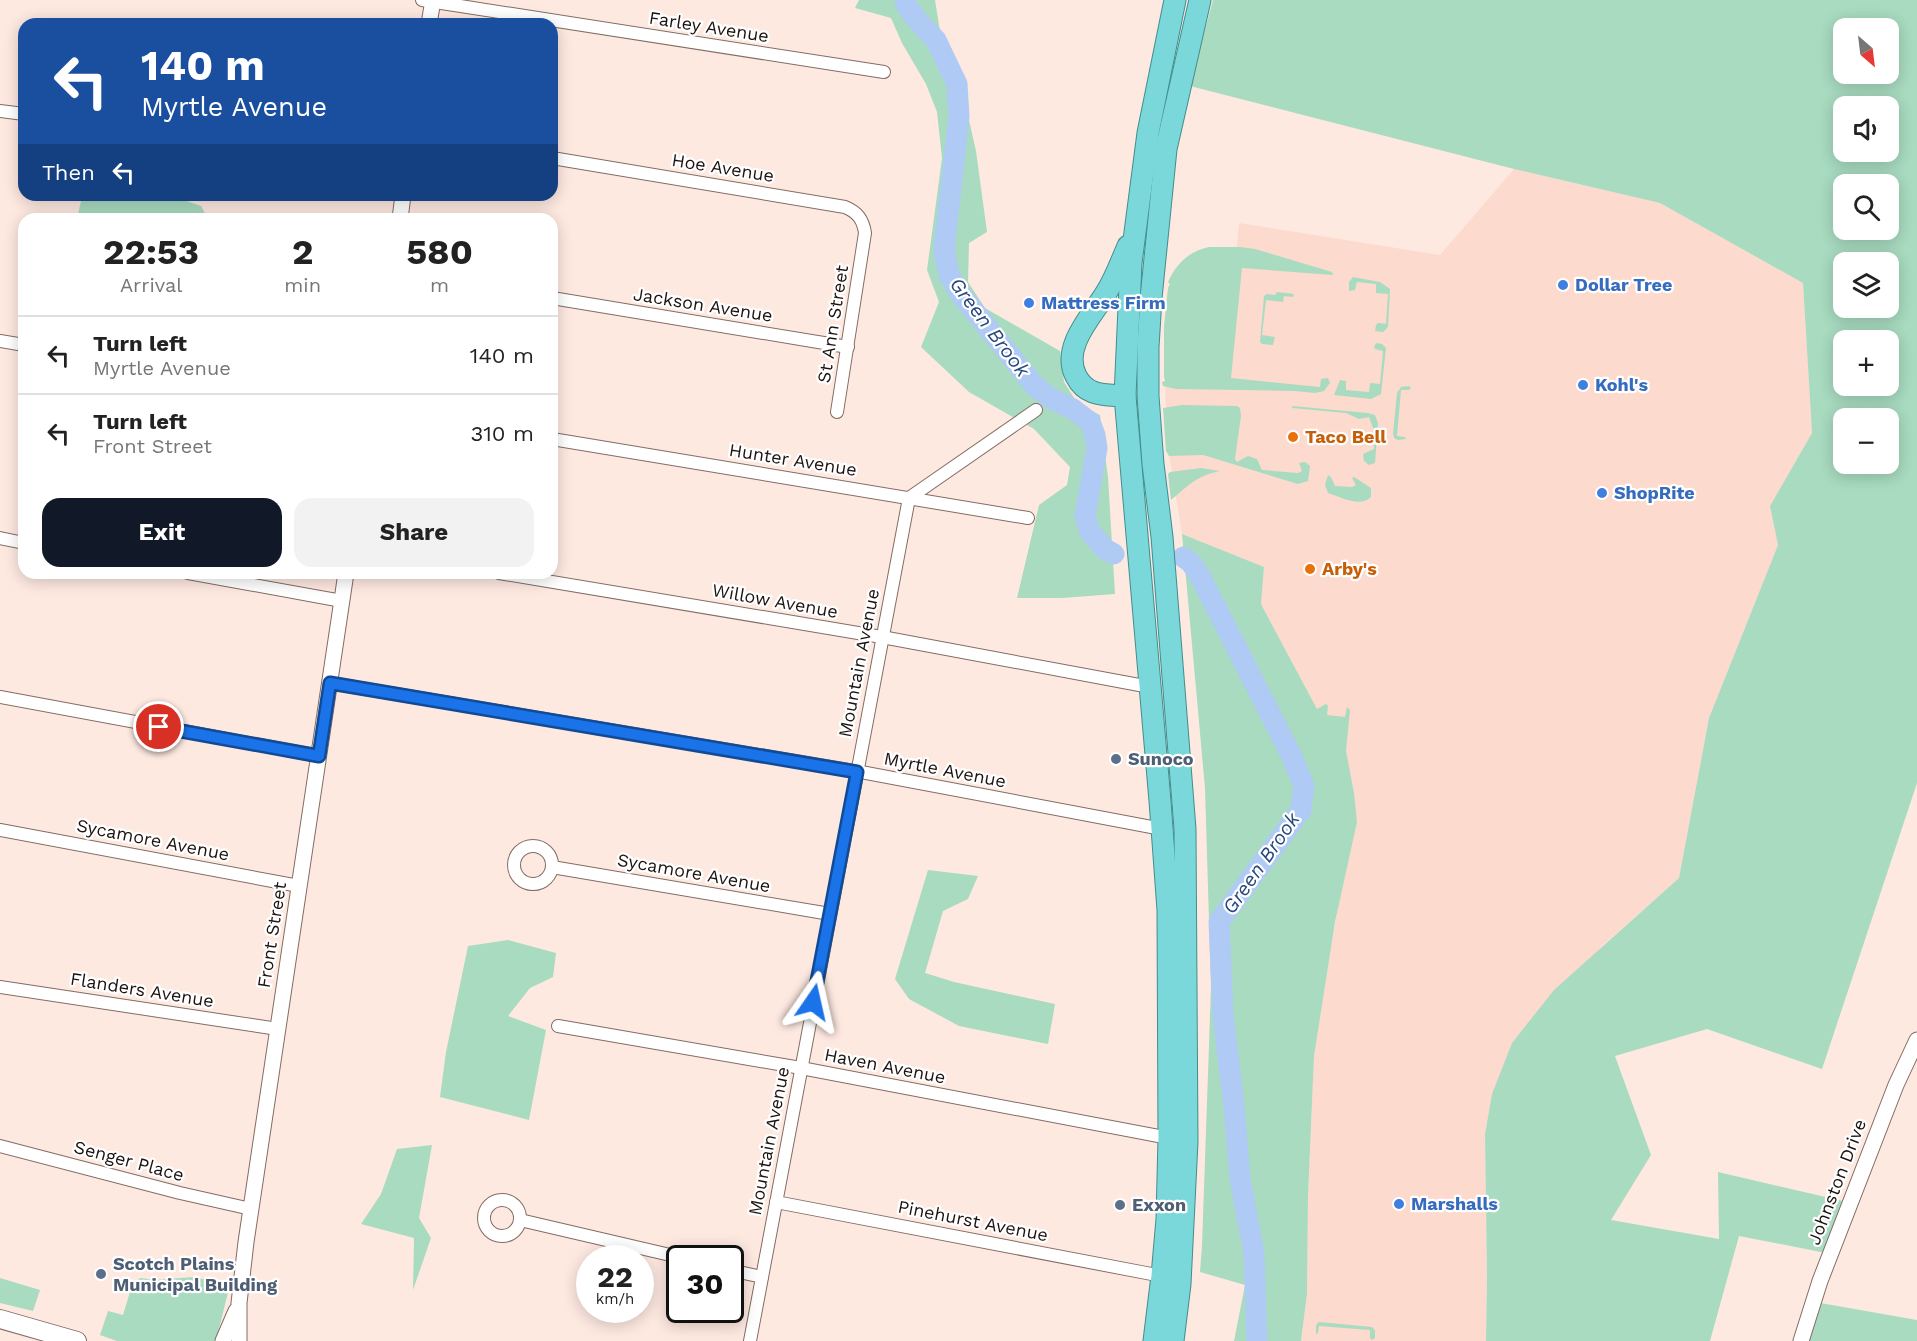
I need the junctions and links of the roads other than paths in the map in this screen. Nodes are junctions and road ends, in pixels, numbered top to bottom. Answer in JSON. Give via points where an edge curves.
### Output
{"nodes":[{"id":1,"x":429,"y":0,"type":"edge"},
{"id":2,"x":1175,"y":0,"type":"edge"},
{"id":3,"x":1200,"y":0,"type":"edge"},
{"id":4,"x":429,"y":18,"type":"edge"},
{"id":5,"x":543,"y":18,"type":"edge"},
{"id":6,"x":558,"y":20,"type":"edge"},
{"id":7,"x":884,"y":72,"type":"dead end"},
{"id":8,"x":0,"y":111,"type":"edge"},
{"id":9,"x":18,"y":113,"type":"edge"},
{"id":10,"x":558,"y":159,"type":"edge"},
{"id":11,"x":1136,"y":230,"type":"junction"},
{"id":12,"x":864,"y":242,"type":"joint"},
{"id":13,"x":558,"y":299,"type":"edge"},
{"id":14,"x":0,"y":341,"type":"edge"},
{"id":15,"x":18,"y":344,"type":"edge"},
{"id":16,"x":848,"y":347,"type":"junction"},
{"id":17,"x":1125,"y":396,"type":"junction"},
{"id":18,"x":1036,"y":410,"type":"dead end"},
{"id":19,"x":837,"y":412,"type":"dead end"},
{"id":20,"x":558,"y":440,"type":"edge"},
{"id":21,"x":909,"y":498,"type":"junction"},
{"id":22,"x":1028,"y":518,"type":"dead end"},
{"id":23,"x":0,"y":538,"type":"edge"},
{"id":24,"x":18,"y":542,"type":"edge"},
{"id":25,"x":221,"y":579,"type":"edge"},
{"id":26,"x":345,"y":579,"type":"edge"},
{"id":27,"x":535,"y":579,"type":"edge"},
{"id":28,"x":342,"y":601,"type":"junction"},
{"id":29,"x":882,"y":637,"type":"junction"},
{"id":30,"x":330,"y":683,"type":"junction"},
{"id":31,"x":1150,"y":687,"type":"junction"},
{"id":32,"x":0,"y":697,"type":"edge"},
{"id":33,"x":319,"y":756,"type":"junction"},
{"id":34,"x":857,"y":772,"type":"junction"},
{"id":35,"x":1162,"y":829,"type":"junction"},
{"id":36,"x":0,"y":830,"type":"edge"},
{"id":37,"x":552,"y":867,"type":"dead end"},
{"id":38,"x":299,"y":885,"type":"junction"},
{"id":39,"x":830,"y":914,"type":"junction"},
{"id":40,"x":0,"y":987,"type":"edge"},
{"id":41,"x":558,"y":1026,"type":"dead end"},
{"id":42,"x":278,"y":1029,"type":"junction"},
{"id":43,"x":1917,"y":1040,"type":"edge"},
{"id":44,"x":801,"y":1068,"type":"junction"},
{"id":45,"x":1169,"y":1138,"type":"junction"},
{"id":46,"x":0,"y":1146,"type":"edge"},
{"id":47,"x":776,"y":1203,"type":"junction"},
{"id":48,"x":250,"y":1209,"type":"junction"},
{"id":49,"x":520,"y":1220,"type":"dead end"},
{"id":50,"x":666,"y":1254,"type":"edge"},
{"id":51,"x":744,"y":1273,"type":"edge"},
{"id":52,"x":1162,"y":1276,"type":"junction"},
{"id":53,"x":762,"y":1277,"type":"junction"},
{"id":54,"x":239,"y":1303,"type":"junction"},
{"id":55,"x":0,"y":1319,"type":"edge"},
{"id":56,"x":77,"y":1341,"type":"edge"},
{"id":57,"x":223,"y":1341,"type":"edge"},
{"id":58,"x":239,"y":1341,"type":"edge"},
{"id":59,"x":750,"y":1341,"type":"edge"},
{"id":60,"x":1154,"y":1341,"type":"edge"},
{"id":61,"x":1173,"y":1341,"type":"edge"},
{"id":62,"x":1801,"y":1341,"type":"edge"}],
"edges":[{"from":1,"to":4,"type":"street"},
{"from":1,"to":5,"type":"street","name":"Farley Avenue"},
{"from":2,"to":11,"type":"highway","via":[[1148,133]]},
{"from":3,"to":61,"type":"highway","via":[[1166,149],[1150,298],[1148,396],[1185,828],[1187,1142]]},
{"from":6,"to":7,"type":"street","name":"Farley Avenue"},
{"from":8,"to":9,"type":"street"},
{"from":10,"to":12,"type":"street","name":"Hoe Avenue","via":[[845,207],[853,210],[864,224]]},
{"from":11,"to":17,"type":"highway"},
{"from":11,"to":17,"type":"highway","via":[[1107,292],[1078,337],[1073,362],[1082,386],[1091,392]]},
{"from":12,"to":16,"type":"street","name":"St Ann Street"},
{"from":13,"to":16,"type":"street","name":"Jackson Avenue"},
{"from":14,"to":15,"type":"street"},
{"from":16,"to":19,"type":"street","name":"St Ann Street"},
{"from":17,"to":31,"type":"highway"},
{"from":18,"to":21,"type":"street"},
{"from":20,"to":21,"type":"street","name":"Hunter Avenue"},
{"from":21,"to":22,"type":"street","name":"Hunter Avenue"},
{"from":21,"to":29,"type":"street","name":"Mountain Avenue"},
{"from":23,"to":24,"type":"street"},
{"from":25,"to":28,"type":"street"},
{"from":26,"to":28,"type":"street","name":"Front Street"},
{"from":27,"to":29,"type":"street","name":"Willow Avenue"},
{"from":28,"to":30,"type":"street","name":"Front Street"},
{"from":29,"to":31,"type":"street","name":"Willow Avenue"},
{"from":29,"to":34,"type":"street","name":"Mountain Avenue"},
{"from":30,"to":33,"type":"street","name":"Front Street"},
{"from":30,"to":34,"type":"street","name":"Myrtle Avenue"},
{"from":31,"to":35,"type":"highway"},
{"from":32,"to":33,"type":"street"},
{"from":33,"to":38,"type":"street","name":"Front Street"},
{"from":34,"to":35,"type":"street","name":"Myrtle Avenue"},
{"from":34,"to":39,"type":"street","name":"Mountain Avenue"},
{"from":35,"to":45,"type":"highway","via":[[1167,910]]},
{"from":36,"to":38,"type":"street","name":"Sycamore Avenue"},
{"from":37,"to":39,"type":"street","name":"Sycamore Avenue"},
{"from":38,"to":42,"type":"street","name":"Front Street"},
{"from":39,"to":44,"type":"street","name":"Mountain Avenue"},
{"from":40,"to":42,"type":"street","name":"Flanders Avenue"},
{"from":41,"to":44,"type":"street","name":"Haven Avenue"},
{"from":42,"to":48,"type":"street","name":"Front Street"},
{"from":43,"to":62,"type":"street","name":"Johnston Drive","via":[[1820,1281]]},
{"from":44,"to":45,"type":"street","name":"Haven Avenue"},
{"from":44,"to":47,"type":"street","name":"Mountain Avenue"},
{"from":45,"to":52,"type":"highway"},
{"from":46,"to":48,"type":"street","name":"Senger Place"},
{"from":47,"to":52,"type":"street","name":"Pinehurst Avenue"},
{"from":47,"to":53,"type":"street","name":"Mountain Avenue"},
{"from":48,"to":54,"type":"street","name":"Front Street"},
{"from":49,"to":50,"type":"street"},
{"from":51,"to":53,"type":"street"},
{"from":52,"to":60,"type":"highway"},
{"from":53,"to":59,"type":"street","name":"Mountain Avenue"},
{"from":54,"to":57,"type":"street","name":"Front Street"},
{"from":54,"to":58,"type":"street","name":"Front Street"},
{"from":55,"to":56,"type":"main road"}]}
